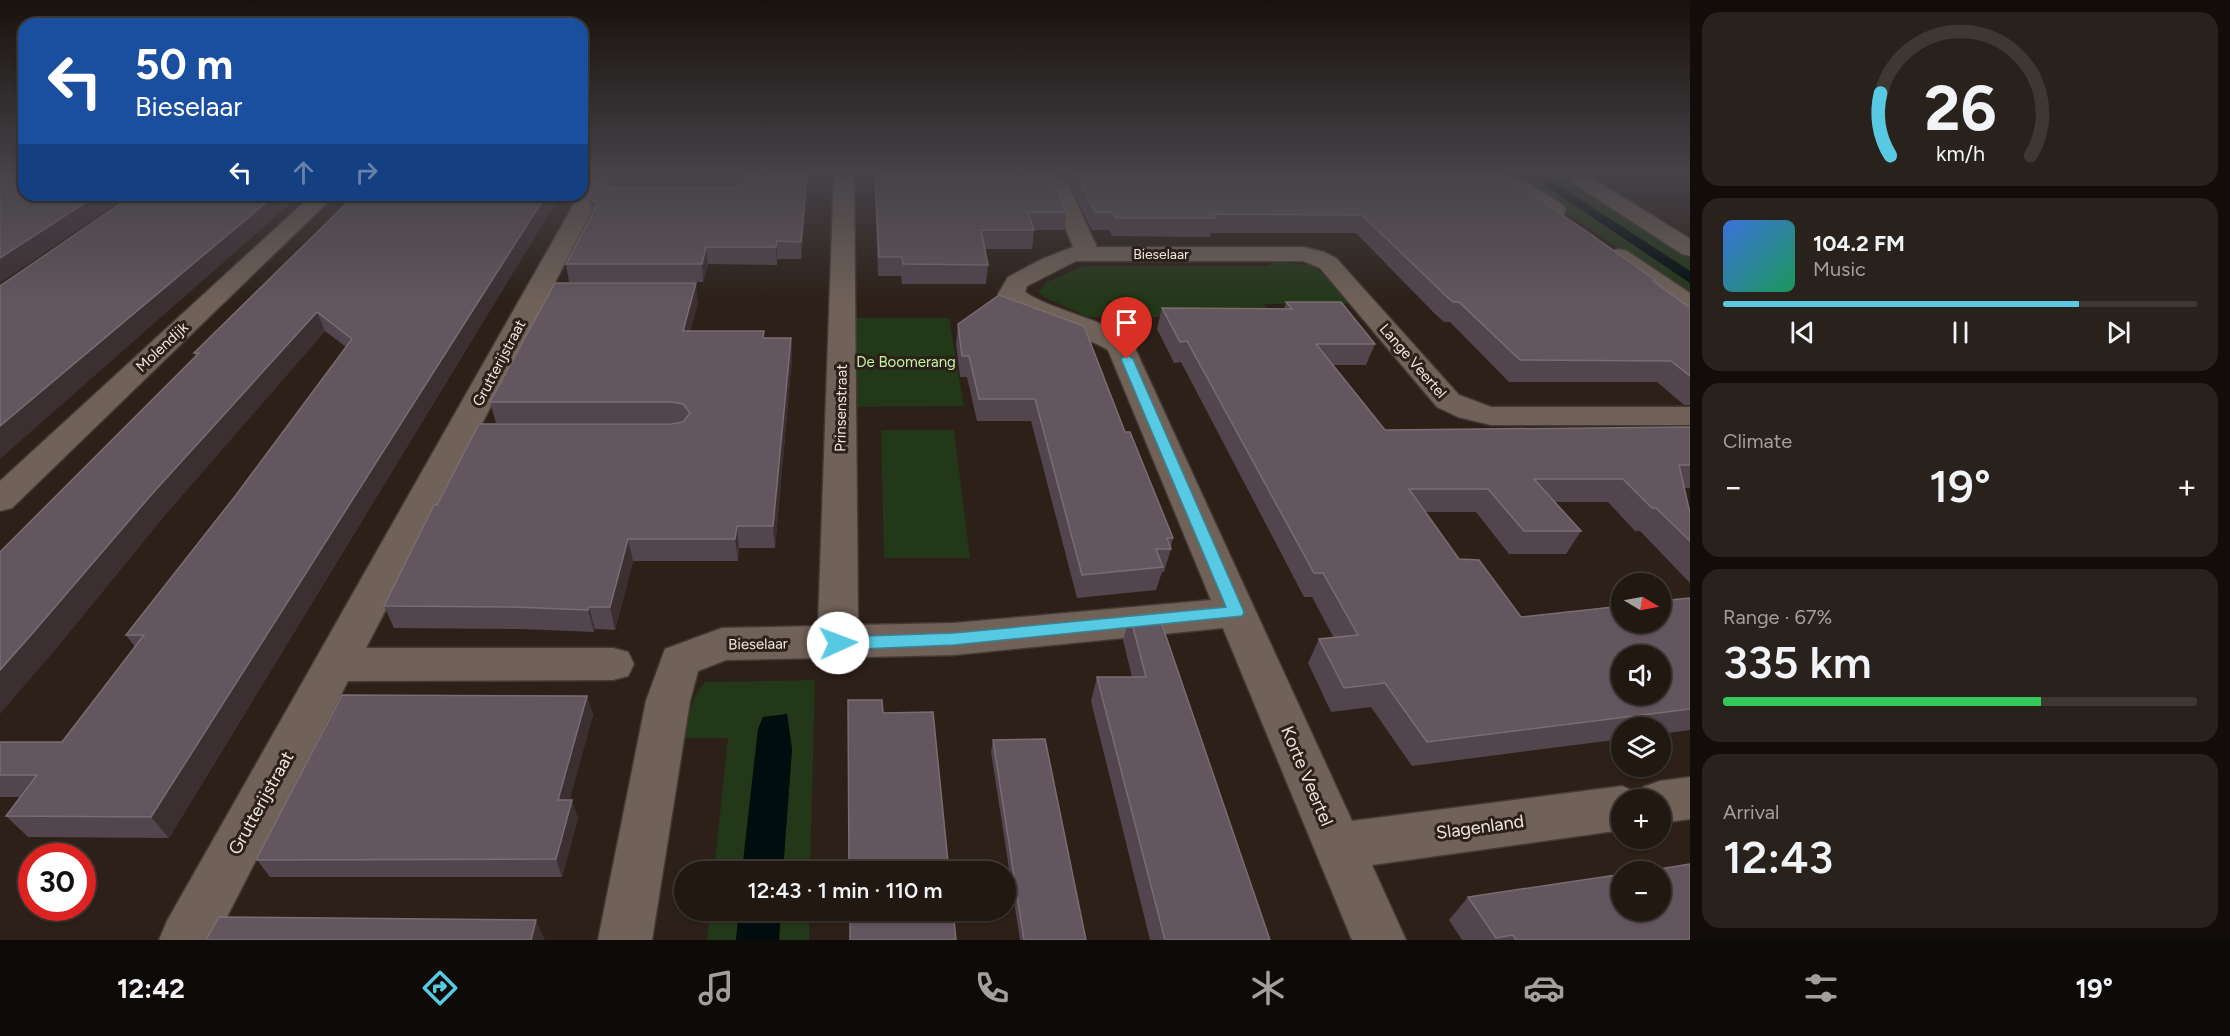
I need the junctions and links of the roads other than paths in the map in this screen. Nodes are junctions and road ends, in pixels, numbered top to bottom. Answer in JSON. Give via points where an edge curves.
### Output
{"nodes":[{"id":1,"x":302,"y":216,"type":"edge"},
{"id":2,"x":587,"y":216,"type":"edge"},
{"id":3,"x":843,"y":216,"type":"edge"},
{"id":4,"x":1071,"y":216,"type":"edge"},
{"id":5,"x":1562,"y":216,"type":"edge"},
{"id":6,"x":1638,"y":216,"type":"edge"},
{"id":7,"x":1575,"y":225,"type":"edge"},
{"id":8,"x":1604,"y":245,"type":"edge"},
{"id":9,"x":1690,"y":249,"type":"edge"},
{"id":10,"x":1088,"y":254,"type":"junction"},
{"id":11,"x":1234,"y":254,"type":"joint"},
{"id":12,"x":1690,"y":305,"type":"edge"},
{"id":13,"x":1690,"y":416,"type":"edge"},
{"id":14,"x":460,"y":434,"type":"junction"},
{"id":15,"x":496,"y":434,"type":"edge"},
{"id":16,"x":0,"y":500,"type":"edge"},
{"id":17,"x":1236,"y":612,"type":"junction"},
{"id":18,"x":838,"y":643,"type":"junction"},
{"id":19,"x":613,"y":664,"type":"dead end"},
{"id":20,"x":335,"y":665,"type":"junction"},
{"id":21,"x":1690,"y":798,"type":"edge"},
{"id":22,"x":1671,"y":801,"type":"edge"},
{"id":23,"x":1611,"y":809,"type":"edge"},
{"id":24,"x":1338,"y":846,"type":"junction"},
{"id":25,"x":186,"y":940,"type":"edge"},
{"id":26,"x":625,"y":940,"type":"edge"},
{"id":27,"x":1378,"y":940,"type":"edge"}],
"edges":[{"from":1,"to":16,"type":"street","name":"Molendijk"},
{"from":2,"to":14,"type":"street","name":"Grutterijstraat","via":[[549,292]]},
{"from":3,"to":18,"type":"street","name":"Prinsenstraat"},
{"from":4,"to":10,"type":"street"},
{"from":5,"to":7,"type":"street"},
{"from":6,"to":9,"type":"street"},
{"from":8,"to":12,"type":"street"},
{"from":10,"to":11,"type":"street","name":"Bieselaar"},
{"from":10,"to":17,"type":"street","name":"Bieselaar","via":[[1072,254],[1050,264],[1017,282],[1011,294],[1023,304],[1105,335],[1120,346]]},
{"from":11,"to":13,"type":"street","name":"Lange Veertel","via":[[1303,254],[1328,263],[1448,401],[1469,411],[1491,417]]},
{"from":14,"to":15,"type":"street"},
{"from":14,"to":20,"type":"street","name":"Grutterijstraat"},
{"from":17,"to":18,"type":"street","name":"Bieselaar","via":[[954,639]]},
{"from":17,"to":24,"type":"street","name":"Korte Veertel"},
{"from":18,"to":26,"type":"street","name":"Bieselaar","via":[[722,644],[680,661],[668,701]]},
{"from":19,"to":20,"type":"street"},
{"from":20,"to":25,"type":"street","name":"Grutterijstraat"},
{"from":21,"to":22,"type":"street"},
{"from":23,"to":24,"type":"street","name":"Slagenland"},
{"from":24,"to":27,"type":"street","name":"Korte Veertel"}]}
